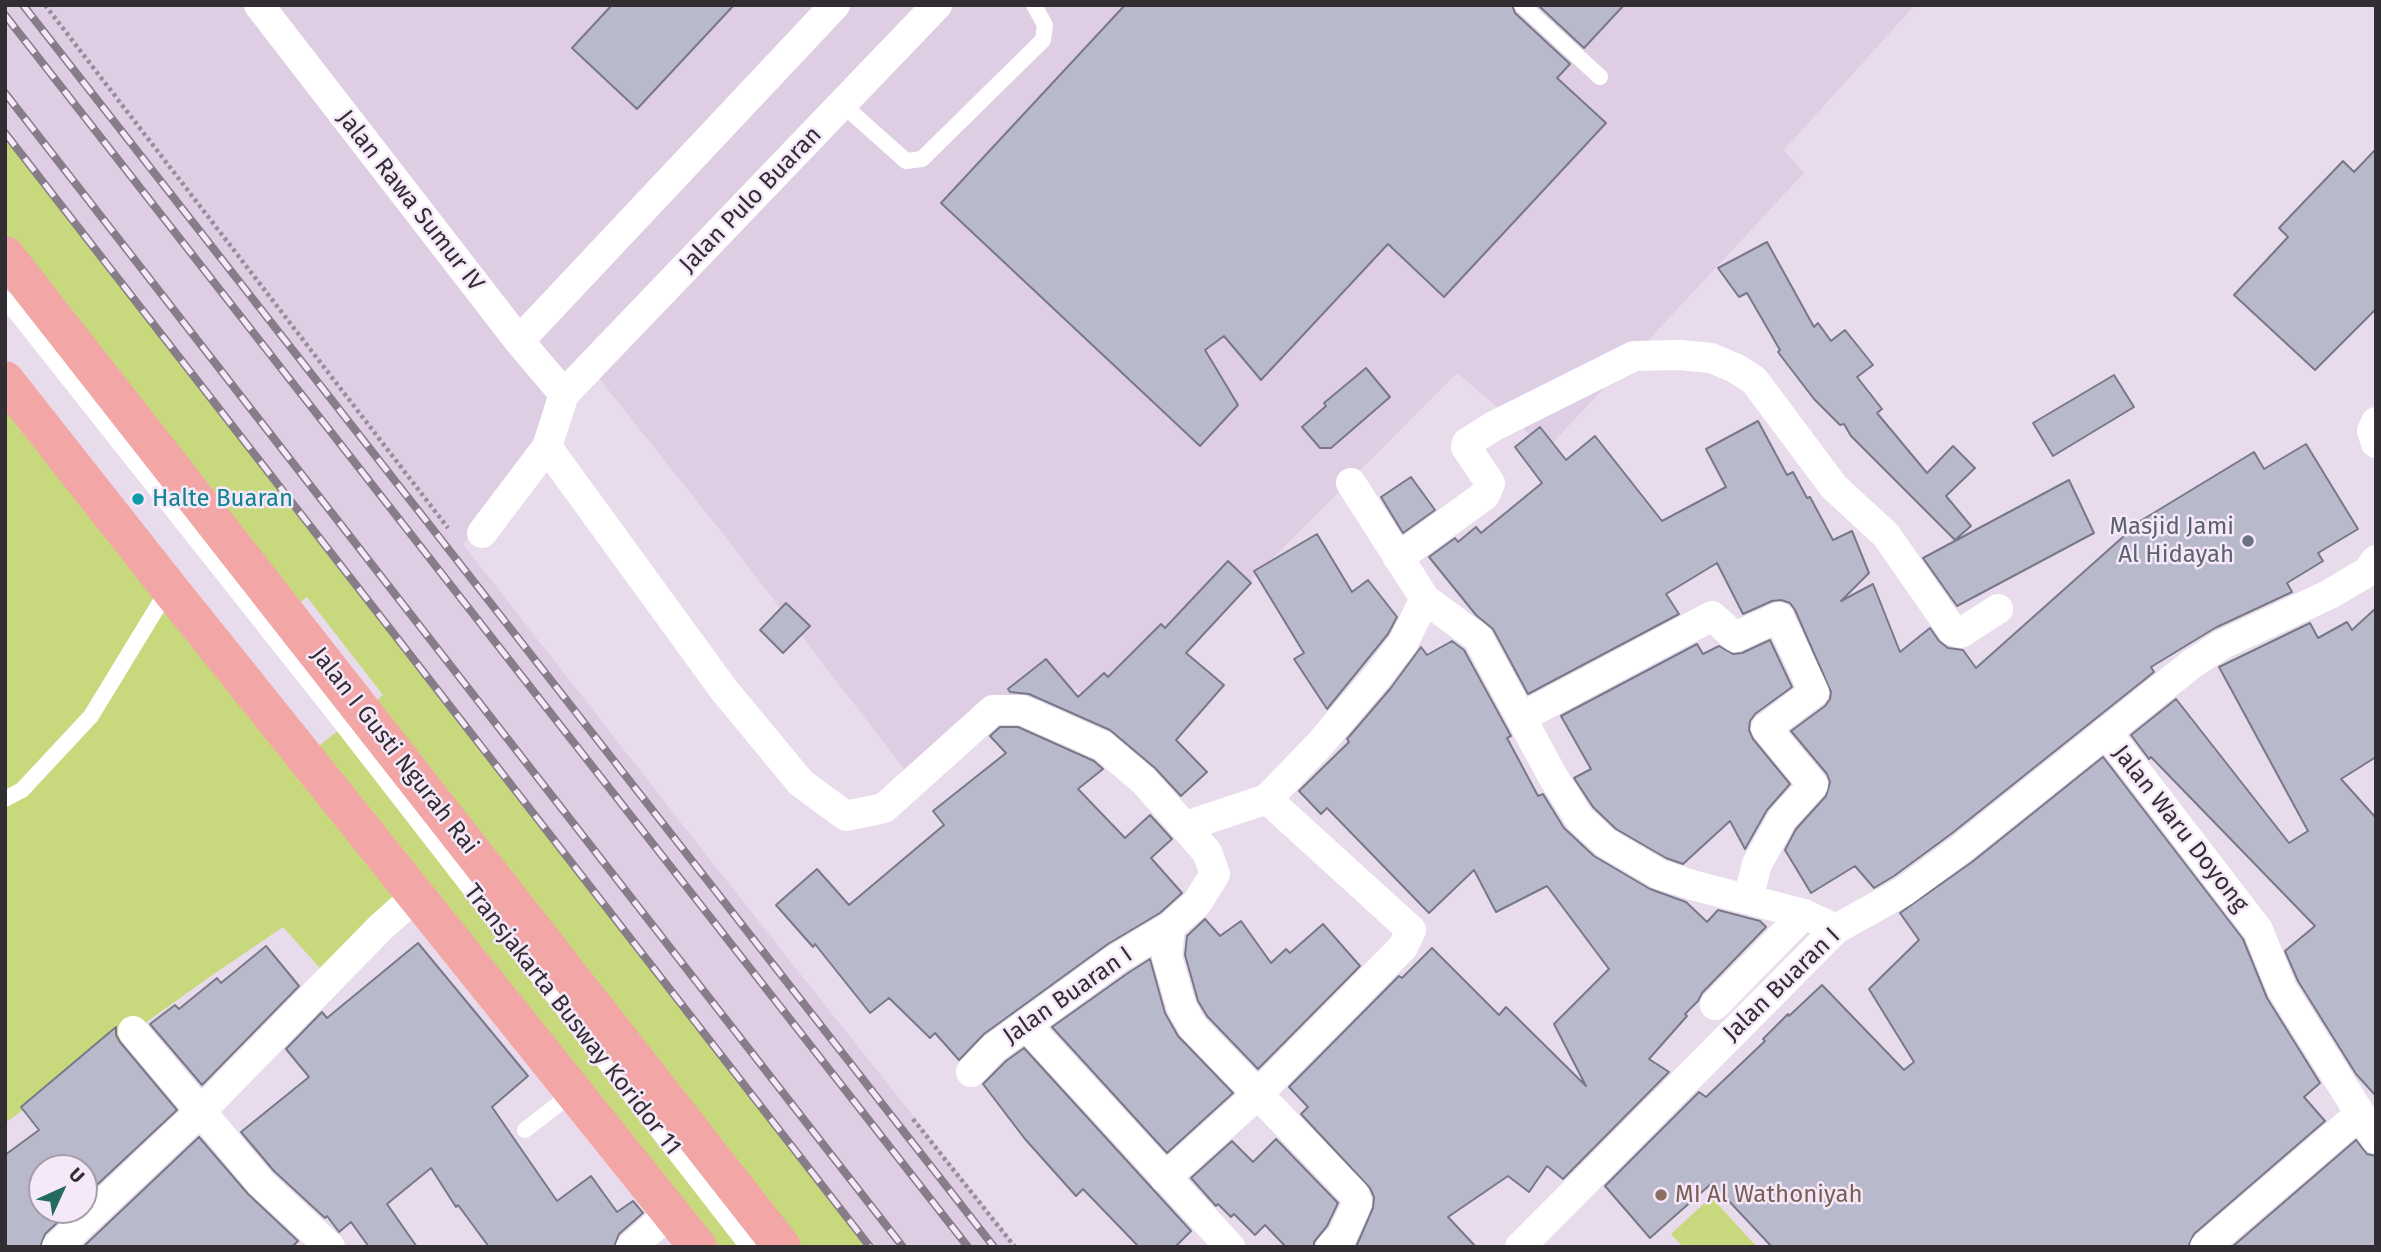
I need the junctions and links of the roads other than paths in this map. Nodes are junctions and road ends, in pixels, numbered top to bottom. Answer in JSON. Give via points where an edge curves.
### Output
{"nodes":[{"id":1,"x":259,"y":5,"type":"edge"},
{"id":2,"x":835,"y":5,"type":"edge"},
{"id":3,"x":937,"y":5,"type":"edge"},
{"id":4,"x":1034,"y":5,"type":"edge"},
{"id":5,"x":1522,"y":5,"type":"edge"},
{"id":6,"x":1600,"y":77,"type":"dead end"},
{"id":7,"x":842,"y":104,"type":"junction"},
{"id":8,"x":5,"y":255,"type":"edge"},
{"id":9,"x":5,"y":299,"type":"edge"},
{"id":10,"x":519,"y":341,"type":"junction"},
{"id":11,"x":5,"y":380,"type":"edge"},
{"id":12,"x":564,"y":394,"type":"junction"},
{"id":13,"x":2376,"y":422,"type":"edge"},
{"id":14,"x":2376,"y":443,"type":"edge"},
{"id":15,"x":547,"y":447,"type":"junction"},
{"id":16,"x":1351,"y":483,"type":"dead end"},
{"id":17,"x":468,"y":534,"type":"road end"},
{"id":18,"x":1398,"y":558,"type":"junction"},
{"id":19,"x":2376,"y":560,"type":"edge"},
{"id":20,"x":169,"y":588,"type":"junction"},
{"id":21,"x":1425,"y":599,"type":"junction"},
{"id":22,"x":1998,"y":609,"type":"dead end"},
{"id":23,"x":1522,"y":717,"type":"junction"},
{"id":24,"x":2106,"y":732,"type":"junction"},
{"id":25,"x":5,"y":799,"type":"edge"},
{"id":26,"x":1267,"y":799,"type":"junction"},
{"id":27,"x":1186,"y":827,"type":"junction"},
{"id":28,"x":417,"y":895,"type":"junction"},
{"id":29,"x":1748,"y":899,"type":"junction"},
{"id":30,"x":1804,"y":914,"type":"junction"},
{"id":31,"x":1170,"y":927,"type":"junction"},
{"id":32,"x":1836,"y":929,"type":"junction"},
{"id":33,"x":1715,"y":1005,"type":"dead end"},
{"id":34,"x":1026,"y":1025,"type":"junction"},
{"id":35,"x":133,"y":1031,"type":"dead end"},
{"id":36,"x":971,"y":1072,"type":"dead end"},
{"id":37,"x":574,"y":1092,"type":"junction"},
{"id":38,"x":1257,"y":1095,"type":"junction"},
{"id":39,"x":202,"y":1110,"type":"junction"},
{"id":40,"x":2371,"y":1129,"type":"edge"},
{"id":41,"x":525,"y":1130,"type":"dead end"},
{"id":42,"x":1165,"y":1178,"type":"junction"},
{"id":43,"x":671,"y":1212,"type":"junction"},
{"id":44,"x":57,"y":1247,"type":"edge"},
{"id":45,"x":330,"y":1247,"type":"edge"},
{"id":46,"x":631,"y":1247,"type":"edge"},
{"id":47,"x":698,"y":1247,"type":"edge"},
{"id":48,"x":748,"y":1247,"type":"edge"},
{"id":49,"x":782,"y":1247,"type":"edge"},
{"id":50,"x":1230,"y":1247,"type":"edge"},
{"id":51,"x":1331,"y":1247,"type":"edge"},
{"id":52,"x":1520,"y":1247,"type":"edge"},
{"id":53,"x":2205,"y":1247,"type":"edge"}],
"edges":[{"from":1,"to":10,"type":"street","name":"Jalan Rawa Sumur IV"},
{"from":2,"to":10,"type":"street"},
{"from":3,"to":7,"type":"street","name":"Jalan Pulo Buaran"},
{"from":4,"to":7,"type":"lane","via":[[1045,25],[1042,40],[922,159],[906,161]]},
{"from":5,"to":6,"type":"lane"},
{"from":7,"to":12,"type":"street","name":"Jalan Pulo Buaran"},
{"from":8,"to":49,"type":"main road","name":"Jalan I Gusti Ngurah Rai"},
{"from":9,"to":48,"type":"lane","name":"Transjakarta Busway Koridor 11"},
{"from":10,"to":12,"type":"street","name":"Jalan Rawa Sumur IV"},
{"from":11,"to":20,"type":"main road"},
{"from":12,"to":15,"type":"street"},
{"from":13,"to":14,"type":"street","via":[[2372,431]]},
{"from":15,"to":17,"type":"street"},
{"from":15,"to":27,"type":"street","via":[[724,690],[802,783],[846,816],[884,808],[992,710],[1022,710],[1103,746],[1144,781]]},
{"from":16,"to":18,"type":"street"},
{"from":18,"to":21,"type":"street"},
{"from":18,"to":22,"type":"street","via":[[1485,495],[1490,484],[1467,443],[1634,356],[1680,355],[1711,358],[1754,380],[1834,487],[1886,535],[1953,631],[1961,633]]},
{"from":19,"to":24,"type":"street","name":"Jalan Waru Doyong","via":[[2367,572],[2330,594],[2193,663]]},
{"from":20,"to":25,"type":"lane","via":[[92,716],[22,790]]},
{"from":20,"to":28,"type":"main road"},
{"from":21,"to":23,"type":"street","via":[[1478,638]]},
{"from":21,"to":26,"type":"street","via":[[1404,643],[1320,744]]},
{"from":23,"to":29,"type":"street","via":[[1579,818],[1606,843],[1659,874]]},
{"from":23,"to":29,"type":"street","via":[[1712,616],[1735,637],[1779,617],[1814,692],[1766,728],[1813,785],[1782,818],[1757,864]]},
{"from":24,"to":32,"type":"street","name":"Jalan Buaran I","via":[[1904,891]]},
{"from":24,"to":40,"type":"street","name":"Jalan Waru Doyong","via":[[2258,930],[2282,989]]},
{"from":26,"to":27,"type":"street"},
{"from":26,"to":38,"type":"street","via":[[1411,930],[1403,947]]},
{"from":27,"to":31,"type":"street","name":"Jalan Buaran I","via":[[1207,852],[1215,874],[1197,903]]},
{"from":28,"to":37,"type":"main road"},
{"from":28,"to":39,"type":"street"},
{"from":29,"to":30,"type":"street"},
{"from":30,"to":32,"type":"street"},
{"from":30,"to":33,"type":"street"},
{"from":31,"to":34,"type":"street","name":"Jalan Buaran I","via":[[1118,958]]},
{"from":31,"to":38,"type":"street","name":"Jalan Buaran I","via":[[1167,957],[1182,1008],[1193,1027]]},
{"from":32,"to":52,"type":"street","name":"Jalan Buaran I"},
{"from":34,"to":36,"type":"street","name":"Jalan Buaran I"},
{"from":34,"to":42,"type":"street"},
{"from":35,"to":39,"type":"street"},
{"from":37,"to":41,"type":"lane"},
{"from":37,"to":43,"type":"main road"},
{"from":38,"to":42,"type":"street"},
{"from":38,"to":51,"type":"street","name":"Jalan Buaran I","via":[[1354,1194],[1354,1210],[1342,1236]]},
{"from":39,"to":44,"type":"street"},
{"from":39,"to":45,"type":"street","via":[[261,1183]]},
{"from":40,"to":53,"type":"street"},
{"from":42,"to":50,"type":"street"},
{"from":43,"to":46,"type":"street"},
{"from":43,"to":47,"type":"main road"}]}
